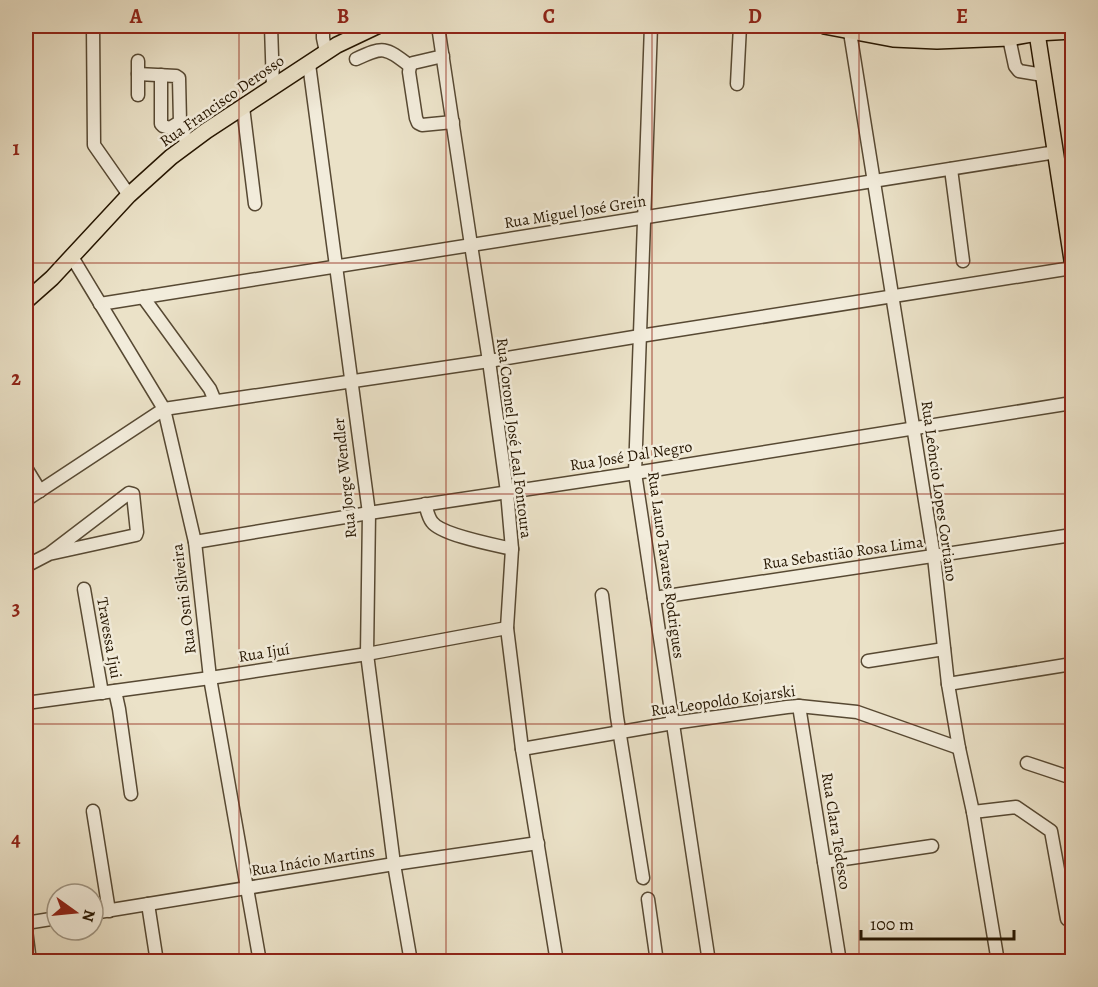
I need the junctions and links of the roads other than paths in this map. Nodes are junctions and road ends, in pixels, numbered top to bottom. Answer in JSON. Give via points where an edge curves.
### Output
{"nodes":[{"id":1,"x":93,"y":26,"type":"edge"},
{"id":2,"x":271,"y":26,"type":"edge"},
{"id":3,"x":323,"y":26,"type":"edge"},
{"id":4,"x":377,"y":26,"type":"edge"},
{"id":5,"x":438,"y":26,"type":"edge"},
{"id":6,"x":651,"y":26,"type":"edge"},
{"id":7,"x":740,"y":26,"type":"edge"},
{"id":8,"x":824,"y":26,"type":"edge"},
{"id":9,"x":850,"y":28,"type":"edge"},
{"id":10,"x":1036,"y":29,"type":"edge"},
{"id":11,"x":1072,"y":31,"type":"edge"},
{"id":12,"x":967,"y":33,"type":"edge"},
{"id":13,"x":1004,"y":34,"type":"edge"},
{"id":14,"x":326,"y":52,"type":"junction"},
{"id":15,"x":443,"y":56,"type":"junction"},
{"id":16,"x":356,"y":59,"type":"dead end"},
{"id":17,"x":138,"y":61,"type":"dead end"},
{"id":18,"x":309,"y":64,"type":"junction"},
{"id":19,"x":410,"y":66,"type":"junction"},
{"id":20,"x":138,"y":74,"type":"junction"},
{"id":21,"x":161,"y":75,"type":"junction"},
{"id":22,"x":1043,"y":75,"type":"junction"},
{"id":23,"x":737,"y":84,"type":"dead end"},
{"id":24,"x":273,"y":87,"type":"junction"},
{"id":25,"x":138,"y":95,"type":"dead end"},
{"id":26,"x":243,"y":107,"type":"junction"},
{"id":27,"x":180,"y":122,"type":"junction"},
{"id":28,"x":453,"y":122,"type":"junction"},
{"id":29,"x":187,"y":145,"type":"junction"},
{"id":30,"x":1056,"y":152,"type":"junction"},
{"id":31,"x":951,"y":169,"type":"junction"},
{"id":32,"x":874,"y":181,"type":"junction"},
{"id":33,"x":129,"y":195,"type":"junction"},
{"id":34,"x":255,"y":204,"type":"dead end"},
{"id":35,"x":644,"y":218,"type":"junction"},
{"id":36,"x":471,"y":245,"type":"junction"},
{"id":37,"x":72,"y":257,"type":"junction"},
{"id":38,"x":1072,"y":260,"type":"edge"},
{"id":39,"x":963,"y":261,"type":"dead end"},
{"id":40,"x":336,"y":266,"type":"junction"},
{"id":41,"x":1072,"y":268,"type":"edge"},
{"id":42,"x":893,"y":296,"type":"junction"},
{"id":43,"x":143,"y":297,"type":"junction"},
{"id":44,"x":26,"y":301,"type":"edge"},
{"id":45,"x":100,"y":304,"type":"junction"},
{"id":46,"x":640,"y":336,"type":"junction"},
{"id":47,"x":489,"y":361,"type":"junction"},
{"id":48,"x":351,"y":380,"type":"junction"},
{"id":49,"x":215,"y":401,"type":"junction"},
{"id":50,"x":1072,"y":403,"type":"edge"},
{"id":51,"x":164,"y":409,"type":"junction"},
{"id":52,"x":914,"y":428,"type":"junction"},
{"id":53,"x":26,"y":468,"type":"edge"},
{"id":54,"x":635,"y":473,"type":"junction"},
{"id":55,"x":40,"y":491,"type":"junction"},
{"id":56,"x":507,"y":492,"type":"junction"},
{"id":57,"x":26,"y":501,"type":"edge"},
{"id":58,"x":425,"y":504,"type":"junction"},
{"id":59,"x":369,"y":513,"type":"junction"},
{"id":60,"x":1072,"y":535,"type":"edge"},
{"id":61,"x":195,"y":542,"type":"junction"},
{"id":62,"x":512,"y":549,"type":"junction"},
{"id":63,"x":49,"y":554,"type":"junction"},
{"id":64,"x":934,"y":556,"type":"junction"},
{"id":65,"x":26,"y":566,"type":"edge"},
{"id":66,"x":84,"y":589,"type":"dead end"},
{"id":67,"x":602,"y":595,"type":"dead end"},
{"id":68,"x":654,"y":598,"type":"junction"},
{"id":69,"x":507,"y":628,"type":"junction"},
{"id":70,"x":944,"y":649,"type":"junction"},
{"id":71,"x":367,"y":654,"type":"junction"},
{"id":72,"x":868,"y":661,"type":"dead end"},
{"id":73,"x":1072,"y":664,"type":"edge"},
{"id":74,"x":210,"y":678,"type":"junction"},
{"id":75,"x":948,"y":684,"type":"junction"},
{"id":76,"x":115,"y":691,"type":"junction"},
{"id":77,"x":102,"y":693,"type":"junction"},
{"id":78,"x":26,"y":703,"type":"edge"},
{"id":79,"x":800,"y":706,"type":"junction"},
{"id":80,"x":673,"y":723,"type":"junction"},
{"id":81,"x":620,"y":732,"type":"junction"},
{"id":82,"x":959,"y":748,"type":"junction"},
{"id":83,"x":522,"y":749,"type":"junction"},
{"id":84,"x":1027,"y":763,"type":"dead end"},
{"id":85,"x":1072,"y":778,"type":"edge"},
{"id":86,"x":131,"y":794,"type":"dead end"},
{"id":87,"x":93,"y":811,"type":"dead end"},
{"id":88,"x":973,"y":812,"type":"junction"},
{"id":89,"x":538,"y":843,"type":"junction"},
{"id":90,"x":932,"y":846,"type":"dead end"},
{"id":91,"x":824,"y":862,"type":"junction"},
{"id":92,"x":394,"y":864,"type":"junction"},
{"id":93,"x":643,"y":878,"type":"dead end"},
{"id":94,"x":248,"y":888,"type":"junction"},
{"id":95,"x":648,"y":899,"type":"dead end"},
{"id":96,"x":148,"y":904,"type":"junction"},
{"id":97,"x":105,"y":911,"type":"edge"},
{"id":98,"x":108,"y":911,"type":"junction"},
{"id":99,"x":1068,"y":919,"type":"dead end"},
{"id":100,"x":45,"y":920,"type":"edge"},
{"id":101,"x":26,"y":923,"type":"edge"},
{"id":102,"x":26,"y":930,"type":"edge"},
{"id":103,"x":30,"y":962,"type":"edge"},
{"id":104,"x":157,"y":962,"type":"edge"},
{"id":105,"x":260,"y":962,"type":"edge"},
{"id":106,"x":411,"y":962,"type":"edge"},
{"id":107,"x":557,"y":962,"type":"edge"},
{"id":108,"x":657,"y":962,"type":"edge"},
{"id":109,"x":709,"y":962,"type":"edge"},
{"id":110,"x":840,"y":962,"type":"edge"},
{"id":111,"x":998,"y":962,"type":"edge"}],
"edges":[{"from":1,"to":33,"type":"street","via":[[94,145]]},
{"from":2,"to":24,"type":"street"},
{"from":3,"to":14,"type":"street"},
{"from":4,"to":14,"type":"main road","name":"Rua Francisco Derosso"},
{"from":5,"to":15,"type":"street","name":"Rua Coronel José Leal Fontoura"},
{"from":6,"to":35,"type":"street","name":"Rua Lauro Tavares Rodrigues"},
{"from":7,"to":23,"type":"street"},
{"from":8,"to":9,"type":"main road"},
{"from":9,"to":12,"type":"main road","via":[[894,39],[937,41]]},
{"from":9,"to":32,"type":"street","name":"Rua Leôncio Lopes Cortiano"},
{"from":10,"to":11,"type":"main road"},
{"from":10,"to":13,"type":"main road"},
{"from":10,"to":22,"type":"main road"},
{"from":12,"to":13,"type":"main road"},
{"from":13,"to":22,"type":"street","via":[[1019,71]]},
{"from":14,"to":18,"type":"main road","name":"Rua Francisco Derosso"},
{"from":15,"to":19,"type":"street"},
{"from":15,"to":28,"type":"street","name":"Rua Coronel José Leal Fontoura"},
{"from":16,"to":19,"type":"street","via":[[386,50]]},
{"from":17,"to":20,"type":"street"},
{"from":18,"to":24,"type":"main road","name":"Rua Francisco Derosso"},
{"from":18,"to":40,"type":"street","name":"Rua Jorge Wendler"},
{"from":19,"to":28,"type":"street","via":[[418,123]]},
{"from":20,"to":21,"type":"street"},
{"from":20,"to":25,"type":"street"},
{"from":21,"to":27,"type":"street","via":[[179,78]]},
{"from":21,"to":27,"type":"street","via":[[161,124],[170,128]]},
{"from":22,"to":30,"type":"main road"},
{"from":24,"to":26,"type":"main road","name":"Rua Francisco Derosso"},
{"from":26,"to":29,"type":"main road","name":"Rua Francisco Derosso"},
{"from":26,"to":34,"type":"street"},
{"from":27,"to":29,"type":"street"},
{"from":28,"to":36,"type":"street","name":"Rua Coronel José Leal Fontoura"},
{"from":29,"to":33,"type":"main road","name":"Rua Francisco Derosso"},
{"from":30,"to":31,"type":"street","name":"Rua Miguel José Grein"},
{"from":30,"to":38,"type":"main road"},
{"from":31,"to":32,"type":"street","name":"Rua Miguel José Grein"},
{"from":31,"to":39,"type":"street"},
{"from":32,"to":35,"type":"street","name":"Rua Miguel José Grein"},
{"from":32,"to":42,"type":"street","name":"Rua Leôncio Lopes Cortiano"},
{"from":33,"to":37,"type":"main road","name":"Rua Francisco Derosso"},
{"from":35,"to":36,"type":"street","name":"Rua Miguel José Grein"},
{"from":35,"to":46,"type":"street","name":"Rua Lauro Tavares Rodrigues"},
{"from":36,"to":40,"type":"street","name":"Rua Miguel José Grein"},
{"from":36,"to":47,"type":"street","name":"Rua Coronel José Leal Fontoura"},
{"from":37,"to":44,"type":"main road","name":"Rua Francisco Derosso"},
{"from":37,"to":45,"type":"street","name":"Rua Osni Silveira"},
{"from":40,"to":43,"type":"street","name":"Rua Miguel José Grein"},
{"from":40,"to":48,"type":"street","name":"Rua Jorge Wendler"},
{"from":41,"to":42,"type":"street"},
{"from":42,"to":46,"type":"street"},
{"from":42,"to":52,"type":"street","name":"Rua Leôncio Lopes Cortiano"},
{"from":43,"to":45,"type":"street","name":"Rua Miguel José Grein"},
{"from":43,"to":49,"type":"street"},
{"from":45,"to":51,"type":"street","name":"Rua Osni Silveira"},
{"from":46,"to":47,"type":"street"},
{"from":46,"to":54,"type":"street","name":"Rua Lauro Tavares Rodrigues"},
{"from":47,"to":48,"type":"street"},
{"from":47,"to":56,"type":"street","name":"Rua Coronel José Leal Fontoura"},
{"from":48,"to":49,"type":"street"},
{"from":48,"to":59,"type":"street","name":"Rua Jorge Wendler"},
{"from":49,"to":51,"type":"street"},
{"from":50,"to":52,"type":"street","name":"Rua José Dal Negro"},
{"from":51,"to":55,"type":"street"},
{"from":51,"to":61,"type":"street","name":"Rua Osni Silveira"},
{"from":52,"to":54,"type":"street","name":"Rua José Dal Negro"},
{"from":52,"to":64,"type":"street","name":"Rua Leôncio Lopes Cortiano"},
{"from":53,"to":55,"type":"street"},
{"from":54,"to":56,"type":"street","name":"Rua José Dal Negro"},
{"from":54,"to":68,"type":"street","name":"Rua Lauro Tavares Rodrigues"},
{"from":55,"to":57,"type":"street"},
{"from":56,"to":58,"type":"street","name":"Rua José Dal Negro"},
{"from":56,"to":62,"type":"street","name":"Rua Coronel José Leal Fontoura"},
{"from":58,"to":59,"type":"street","name":"Rua José Dal Negro"},
{"from":58,"to":62,"type":"street","via":[[439,529]]},
{"from":59,"to":61,"type":"street","name":"Rua José Dal Negro"},
{"from":59,"to":71,"type":"street","name":"Rua Jorge Wendler"},
{"from":60,"to":64,"type":"street","name":"Rua Sebastião Rosa Lima"},
{"from":61,"to":74,"type":"street","name":"Rua Osni Silveira"},
{"from":62,"to":69,"type":"street","name":"Rua Coronel José Leal Fontoura"},
{"from":63,"to":63,"type":"street","via":[[136,535],[133,494],[129,493]]},
{"from":63,"to":65,"type":"street"},
{"from":64,"to":68,"type":"street","name":"Rua Sebastião Rosa Lima"},
{"from":64,"to":70,"type":"street","name":"Rua Leôncio Lopes Cortiano"},
{"from":66,"to":77,"type":"street","name":"Travessa Ijui"},
{"from":67,"to":81,"type":"street"},
{"from":68,"to":80,"type":"street","name":"Rua Lauro Tavares Rodrigues"},
{"from":69,"to":71,"type":"street","name":"Rua Ijuí"},
{"from":69,"to":83,"type":"street","name":"Rua Coronel José Leal Fontoura"},
{"from":70,"to":72,"type":"street"},
{"from":70,"to":75,"type":"street","name":"Rua Leôncio Lopes Cortiano"},
{"from":71,"to":74,"type":"street","name":"Rua Ijuí"},
{"from":71,"to":92,"type":"street","name":"Rua Jorge Wendler"},
{"from":73,"to":75,"type":"street"},
{"from":74,"to":76,"type":"street","name":"Rua Ijuí"},
{"from":74,"to":94,"type":"street","name":"Rua Osni Silveira"},
{"from":75,"to":82,"type":"street","name":"Rua Leôncio Lopes Cortiano"},
{"from":76,"to":77,"type":"street","name":"Rua Ijuí"},
{"from":76,"to":86,"type":"street"},
{"from":77,"to":78,"type":"street","name":"Rua Ijuí"},
{"from":79,"to":80,"type":"street","name":"Rua Leopoldo Kojarski"},
{"from":79,"to":82,"type":"street","name":"Rua Leopoldo Kojarski","via":[[857,712]]},
{"from":79,"to":91,"type":"street","name":"Rua Clara Tedesco"},
{"from":80,"to":81,"type":"street","name":"Rua Leopoldo Kojarski"},
{"from":80,"to":109,"type":"street","name":"Rua Lauro Tavares Rodrigues"},
{"from":81,"to":83,"type":"street","name":"Rua Leopoldo Kojarski"},
{"from":81,"to":93,"type":"street"},
{"from":82,"to":88,"type":"street","name":"Rua Leôncio Lopes Cortiano"},
{"from":83,"to":89,"type":"street","name":"Rua Coronel José Leal Fontoura"},
{"from":84,"to":85,"type":"street"},
{"from":87,"to":98,"type":"street"},
{"from":88,"to":99,"type":"street","via":[[1016,807],[1051,831]]},
{"from":88,"to":111,"type":"street","name":"Rua Leôncio Lopes Cortiano"},
{"from":89,"to":92,"type":"street","name":"Rua Inácio Martins"},
{"from":89,"to":107,"type":"street","name":"Rua Coronel José Leal Fontoura"},
{"from":90,"to":91,"type":"street"},
{"from":91,"to":110,"type":"street","name":"Rua Clara Tedesco"},
{"from":92,"to":94,"type":"street","name":"Rua Inácio Martins"},
{"from":92,"to":106,"type":"street","name":"Rua Jorge Wendler"},
{"from":94,"to":96,"type":"street","name":"Rua Inácio Martins"},
{"from":94,"to":105,"type":"street","name":"Rua Osni Silveira"},
{"from":95,"to":108,"type":"street"},
{"from":96,"to":98,"type":"street","name":"Rua Inácio Martins"},
{"from":96,"to":104,"type":"street"},
{"from":97,"to":98,"type":"street","name":"Rua Inácio Martins"},
{"from":100,"to":101,"type":"street"},
{"from":102,"to":103,"type":"street"}]}
